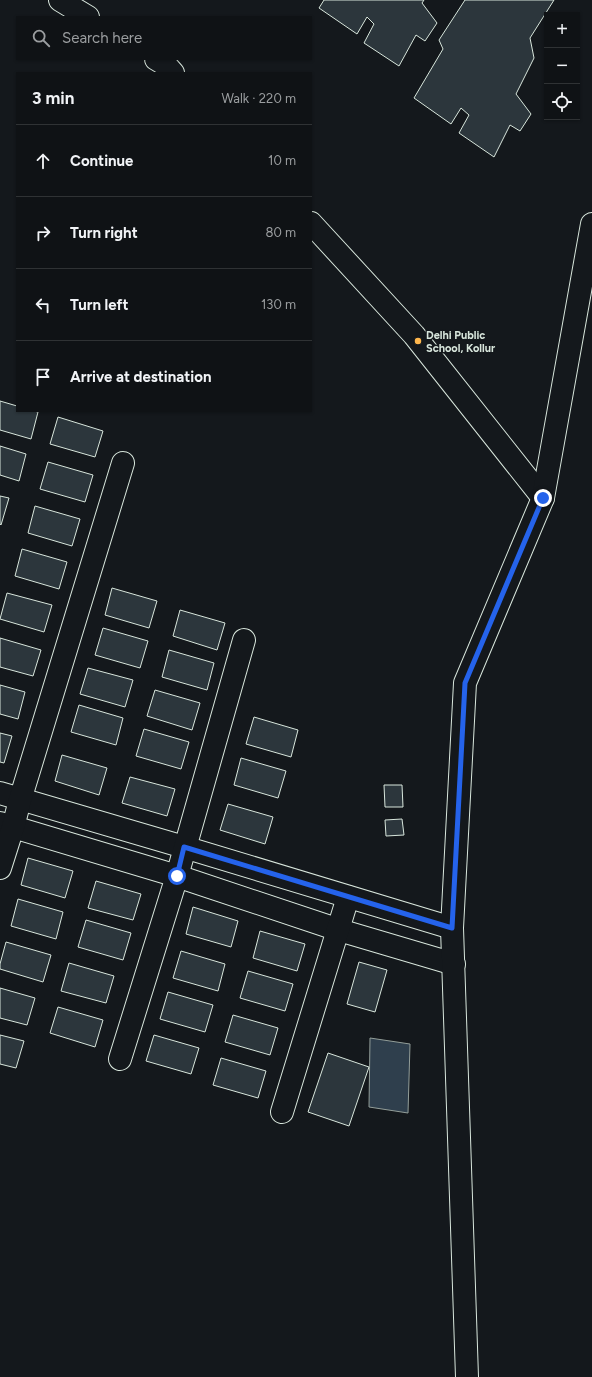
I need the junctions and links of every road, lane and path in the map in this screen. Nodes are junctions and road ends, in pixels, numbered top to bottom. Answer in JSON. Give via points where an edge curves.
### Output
{"nodes":[{"id":1,"x":60,"y":0,"type":"edge"},
{"id":2,"x":86,"y":16,"type":"edge"},
{"id":3,"x":158,"y":60,"type":"edge"},
{"id":4,"x":172,"y":72,"type":"edge"},
{"id":5,"x":312,"y":224,"type":"edge"},
{"id":6,"x":592,"y":224,"type":"edge"},
{"id":7,"x":123,"y":463,"type":"dead end"},
{"id":8,"x":543,"y":498,"type":"junction"},
{"id":9,"x":244,"y":640,"type":"dead end"},
{"id":10,"x":10,"y":797,"type":"edge"},
{"id":11,"x":7,"y":825,"type":"edge"},
{"id":12,"x":184,"y":847,"type":"junction"},
{"id":13,"x":0,"y":868,"type":"edge"},
{"id":14,"x":177,"y":876,"type":"junction"},
{"id":15,"x":348,"y":897,"type":"junction"},
{"id":16,"x":452,"y":928,"type":"junction"},
{"id":17,"x":339,"y":930,"type":"junction"},
{"id":18,"x":454,"y":964,"type":"junction"},
{"id":19,"x":120,"y":1059,"type":"dead end"},
{"id":20,"x":282,"y":1112,"type":"dead end"},
{"id":21,"x":467,"y":1377,"type":"edge"}],
"edges":[{"from":1,"to":2,"type":"street"},
{"from":3,"to":4,"type":"street"},
{"from":5,"to":8,"type":"street","via":[[414,335]]},
{"from":6,"to":8,"type":"street"},
{"from":7,"to":10,"type":"street"},
{"from":8,"to":16,"type":"street","via":[[465,683]]},
{"from":9,"to":12,"type":"street"},
{"from":10,"to":11,"type":"street"},
{"from":10,"to":12,"type":"street"},
{"from":11,"to":13,"type":"street"},
{"from":11,"to":14,"type":"street"},
{"from":12,"to":14,"type":"street"},
{"from":12,"to":15,"type":"street"},
{"from":14,"to":17,"type":"street"},
{"from":14,"to":19,"type":"street"},
{"from":15,"to":16,"type":"street"},
{"from":15,"to":17,"type":"street"},
{"from":16,"to":18,"type":"street"},
{"from":17,"to":18,"type":"street"},
{"from":17,"to":20,"type":"street"},
{"from":18,"to":21,"type":"street"}]}
